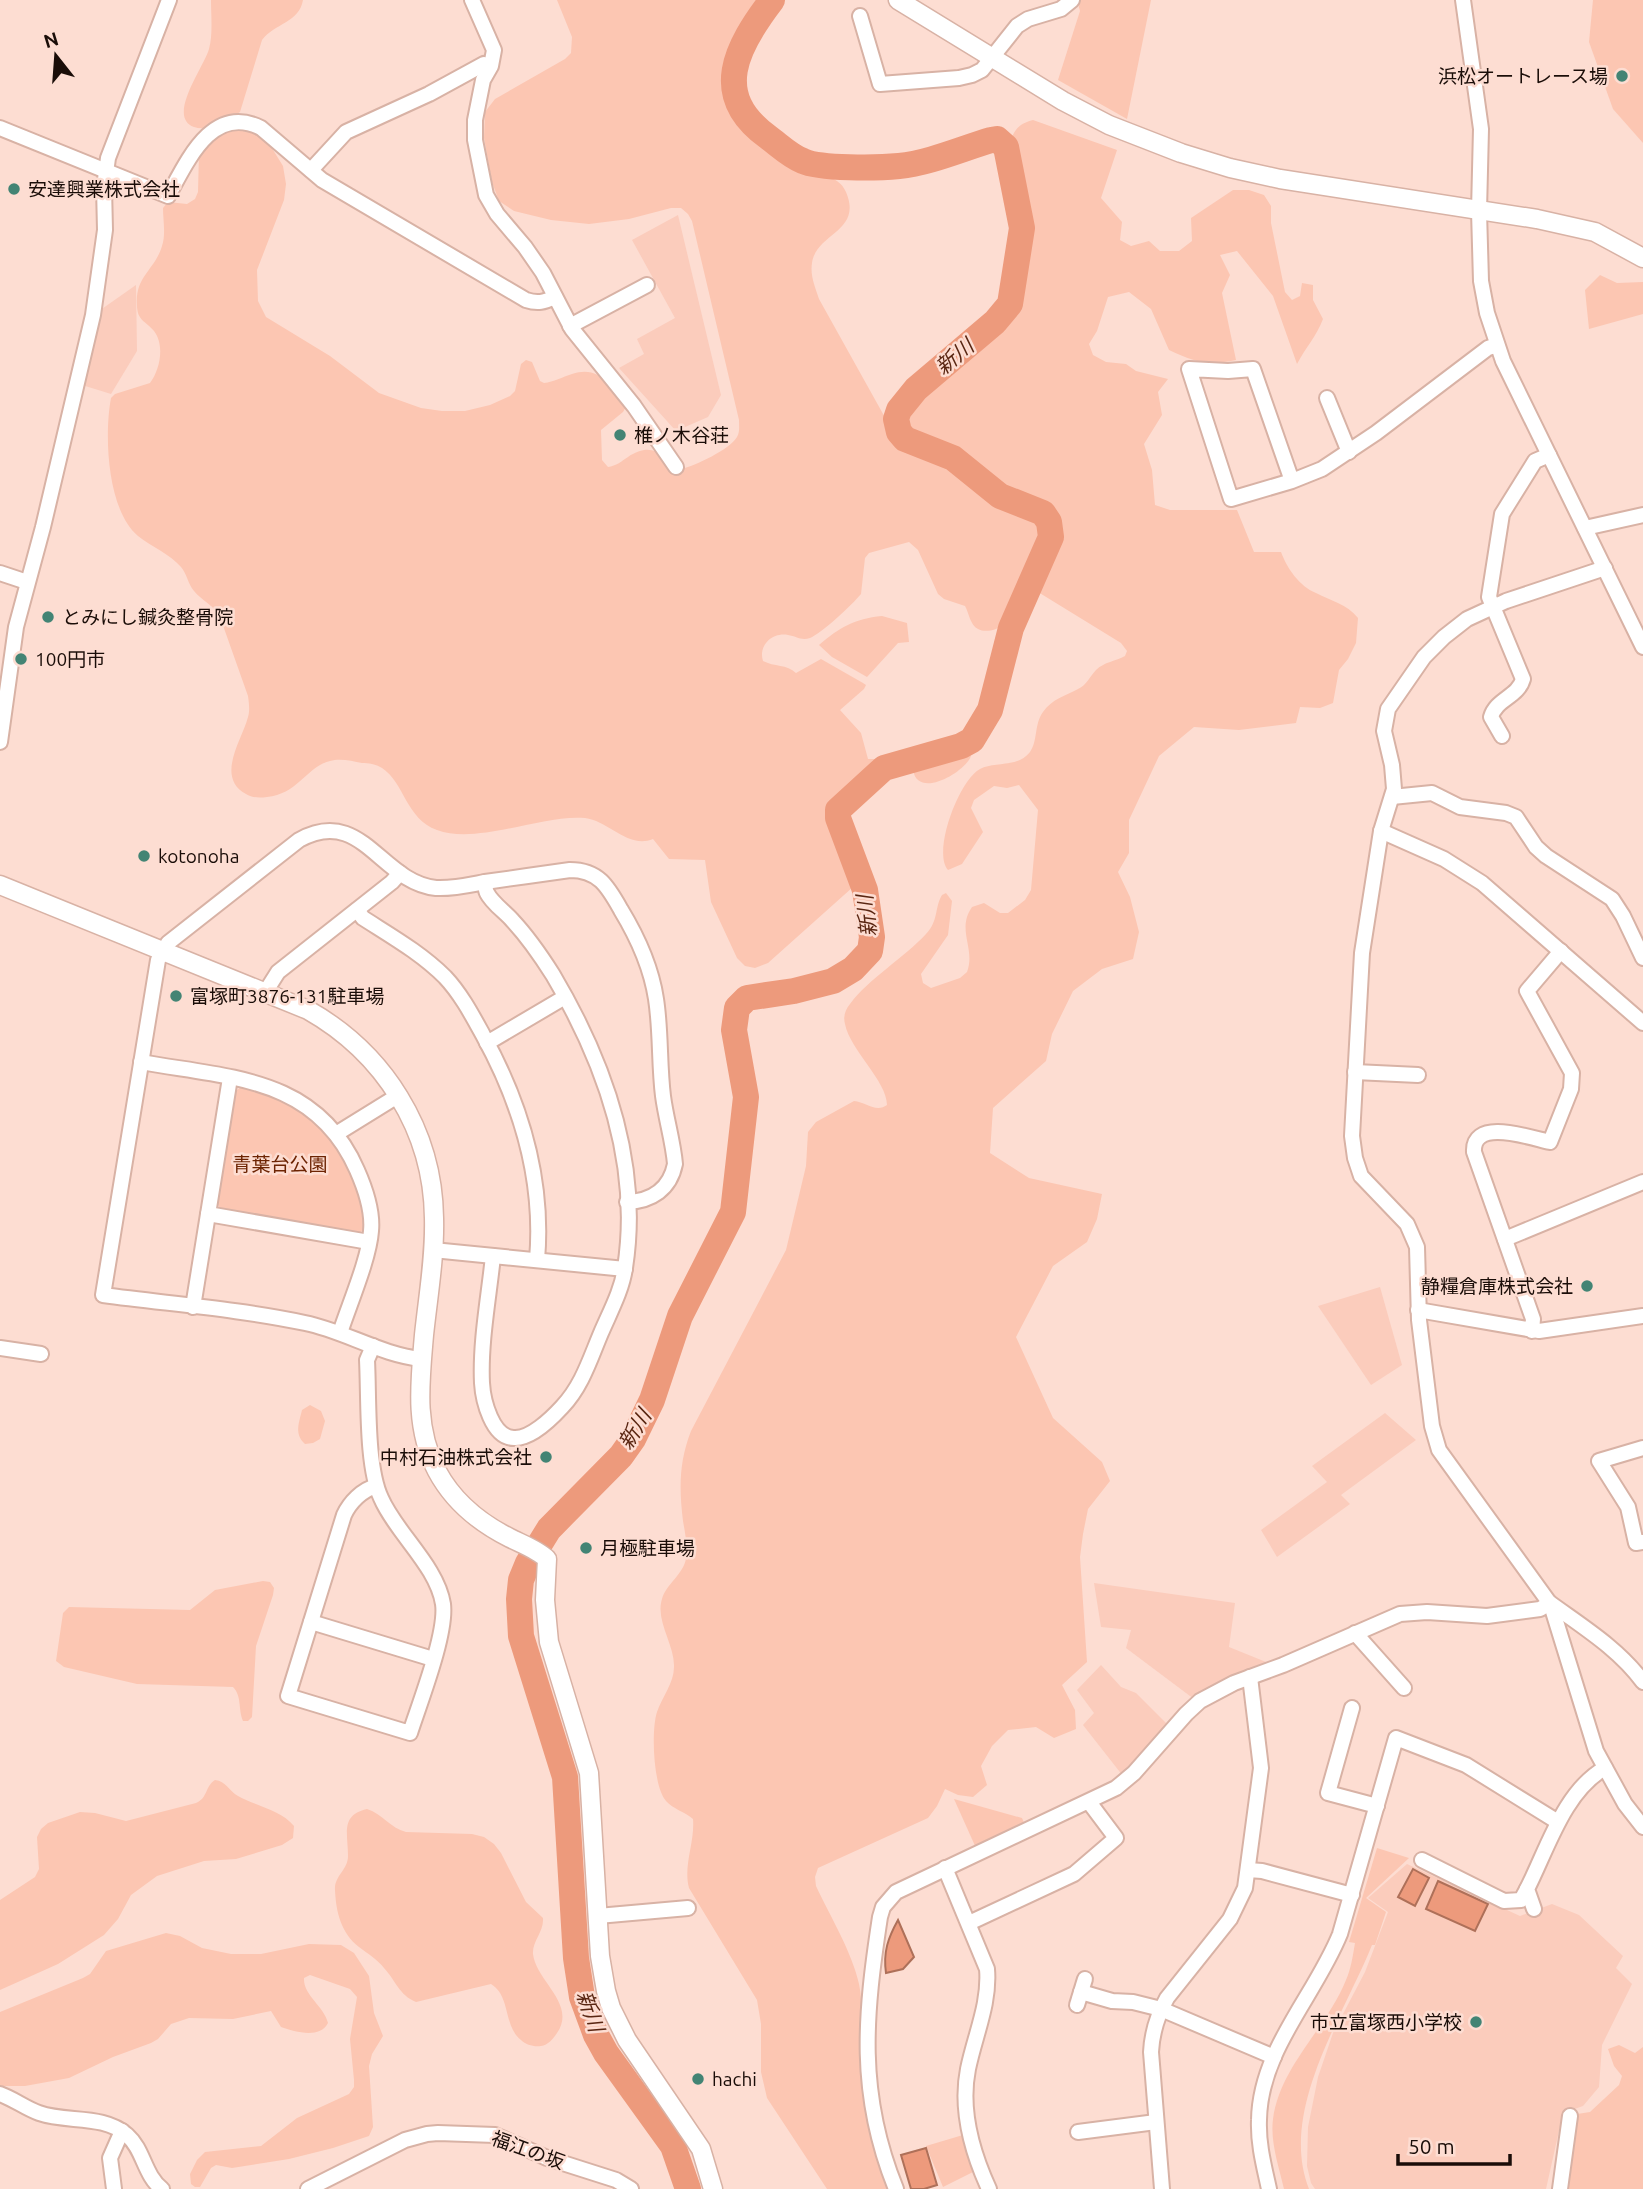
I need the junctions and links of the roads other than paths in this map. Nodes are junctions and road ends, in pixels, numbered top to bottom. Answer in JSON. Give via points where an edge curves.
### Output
{"nodes":[{"id":1,"x":169,"y":0,"type":"edge"},
{"id":2,"x":472,"y":0,"type":"edge"},
{"id":3,"x":898,"y":0,"type":"edge"},
{"id":4,"x":1072,"y":0,"type":"edge"},
{"id":5,"x":1463,"y":0,"type":"edge"},
{"id":6,"x":858,"y":26,"type":"dead end"},
{"id":7,"x":990,"y":57,"type":"junction"},
{"id":8,"x":489,"y":68,"type":"junction"},
{"id":9,"x":0,"y":128,"type":"edge"},
{"id":10,"x":311,"y":170,"type":"junction"},
{"id":11,"x":105,"y":171,"type":"junction"},
{"id":12,"x":1479,"y":212,"type":"junction"},
{"id":13,"x":1643,"y":258,"type":"edge"},
{"id":14,"x":647,"y":285,"type":"dead end"},
{"id":15,"x":555,"y":297,"type":"junction"},
{"id":16,"x":570,"y":326,"type":"junction"},
{"id":17,"x":1497,"y":345,"type":"junction"},
{"id":18,"x":1327,"y":398,"type":"dead end"},
{"id":19,"x":1349,"y":452,"type":"junction"},
{"id":20,"x":1549,"y":455,"type":"junction"},
{"id":21,"x":676,"y":467,"type":"dead end"},
{"id":22,"x":1292,"y":481,"type":"junction"},
{"id":23,"x":1643,"y":515,"type":"edge"},
{"id":24,"x":1585,"y":528,"type":"junction"},
{"id":25,"x":1605,"y":568,"type":"junction"},
{"id":26,"x":0,"y":573,"type":"edge"},
{"id":27,"x":27,"y":582,"type":"junction"},
{"id":28,"x":1493,"y":606,"type":"junction"},
{"id":29,"x":1643,"y":647,"type":"edge"},
{"id":30,"x":1502,"y":736,"type":"dead end"},
{"id":31,"x":0,"y":742,"type":"edge"},
{"id":32,"x":1392,"y":797,"type":"junction"},
{"id":33,"x":1381,"y":831,"type":"junction"},
{"id":34,"x":400,"y":873,"type":"junction"},
{"id":35,"x":485,"y":883,"type":"junction"},
{"id":36,"x":0,"y":885,"type":"edge"},
{"id":37,"x":357,"y":910,"type":"junction"},
{"id":38,"x":163,"y":950,"type":"junction"},
{"id":39,"x":1561,"y":951,"type":"junction"},
{"id":40,"x":1643,"y":958,"type":"edge"},
{"id":41,"x":266,"y":991,"type":"junction"},
{"id":42,"x":565,"y":997,"type":"junction"},
{"id":43,"x":1643,"y":1023,"type":"edge"},
{"id":44,"x":487,"y":1043,"type":"junction"},
{"id":45,"x":141,"y":1062,"type":"junction"},
{"id":46,"x":1355,"y":1072,"type":"junction"},
{"id":47,"x":1418,"y":1075,"type":"dead end"},
{"id":48,"x":230,"y":1078,"type":"junction"},
{"id":49,"x":399,"y":1095,"type":"junction"},
{"id":50,"x":336,"y":1134,"type":"junction"},
{"id":51,"x":1643,"y":1182,"type":"edge"},
{"id":52,"x":627,"y":1202,"type":"junction"},
{"id":53,"x":208,"y":1214,"type":"junction"},
{"id":54,"x":1505,"y":1239,"type":"junction"},
{"id":55,"x":369,"y":1242,"type":"junction"},
{"id":56,"x":433,"y":1250,"type":"junction"},
{"id":57,"x":493,"y":1256,"type":"junction"},
{"id":58,"x":537,"y":1260,"type":"junction"},
{"id":59,"x":625,"y":1269,"type":"junction"},
{"id":60,"x":193,"y":1307,"type":"junction"},
{"id":61,"x":1418,"y":1310,"type":"junction"},
{"id":62,"x":1643,"y":1315,"type":"edge"},
{"id":63,"x":1532,"y":1331,"type":"junction"},
{"id":64,"x":340,"y":1333,"type":"junction"},
{"id":65,"x":373,"y":1346,"type":"junction"},
{"id":66,"x":0,"y":1348,"type":"edge"},
{"id":67,"x":41,"y":1354,"type":"dead end"},
{"id":68,"x":422,"y":1359,"type":"junction"},
{"id":69,"x":1643,"y":1447,"type":"edge"},
{"id":70,"x":376,"y":1486,"type":"junction"},
{"id":71,"x":1643,"y":1542,"type":"edge"},
{"id":72,"x":1550,"y":1603,"type":"junction"},
{"id":73,"x":311,"y":1622,"type":"junction"},
{"id":74,"x":1355,"y":1633,"type":"junction"},
{"id":75,"x":433,"y":1659,"type":"junction"},
{"id":76,"x":1250,"y":1677,"type":"junction"},
{"id":77,"x":1643,"y":1682,"type":"edge"},
{"id":78,"x":1404,"y":1688,"type":"dead end"},
{"id":79,"x":1352,"y":1708,"type":"dead end"},
{"id":80,"x":1605,"y":1768,"type":"junction"},
{"id":81,"x":1089,"y":1802,"type":"junction"},
{"id":82,"x":1377,"y":1806,"type":"junction"},
{"id":83,"x":1558,"y":1822,"type":"junction"},
{"id":84,"x":1643,"y":1827,"type":"edge"},
{"id":85,"x":1422,"y":1860,"type":"dead end"},
{"id":86,"x":945,"y":1868,"type":"junction"},
{"id":87,"x":1248,"y":1870,"type":"junction"},
{"id":88,"x":1527,"y":1889,"type":"junction"},
{"id":89,"x":1352,"y":1895,"type":"junction"},
{"id":90,"x":688,"y":1908,"type":"dead end"},
{"id":91,"x":1534,"y":1909,"type":"dead end"},
{"id":92,"x":598,"y":1916,"type":"junction"},
{"id":93,"x":968,"y":1923,"type":"junction"},
{"id":94,"x":1081,"y":1992,"type":"dead end"},
{"id":95,"x":1161,"y":2010,"type":"junction"},
{"id":96,"x":1274,"y":2057,"type":"junction"},
{"id":97,"x":0,"y":2094,"type":"edge"},
{"id":98,"x":1570,"y":2116,"type":"dead end"},
{"id":99,"x":1156,"y":2122,"type":"junction"},
{"id":100,"x":122,"y":2131,"type":"junction"},
{"id":101,"x":1078,"y":2132,"type":"dead end"},
{"id":102,"x":114,"y":2189,"type":"edge"},
{"id":103,"x":162,"y":2189,"type":"edge"},
{"id":104,"x":308,"y":2189,"type":"edge"},
{"id":105,"x":631,"y":2189,"type":"edge"},
{"id":106,"x":713,"y":2189,"type":"edge"},
{"id":107,"x":896,"y":2189,"type":"edge"},
{"id":108,"x":989,"y":2189,"type":"edge"},
{"id":109,"x":1162,"y":2189,"type":"edge"},
{"id":110,"x":1269,"y":2189,"type":"edge"},
{"id":111,"x":1560,"y":2189,"type":"edge"}],
"edges":[{"from":1,"to":11,"type":"street"},
{"from":2,"to":8,"type":"street","via":[[494,50]]},
{"from":3,"to":7,"type":"street"},
{"from":4,"to":7,"type":"street","via":[[1017,26]]},
{"from":5,"to":12,"type":"street","via":[[1481,129]]},
{"from":6,"to":7,"type":"street","via":[[880,84],[966,77],[982,70]]},
{"from":7,"to":12,"type":"street","via":[[1109,124],[1205,161],[1280,179]]},
{"from":8,"to":10,"type":"street","via":[[484,64],[346,132]]},
{"from":8,"to":15,"type":"street","via":[[475,120],[483,184],[491,205],[531,255]]},
{"from":9,"to":11,"type":"street"},
{"from":10,"to":11,"type":"street","via":[[261,128],[240,121],[204,139],[168,196]]},
{"from":10,"to":15,"type":"street","via":[[526,300],[536,303]]},
{"from":11,"to":27,"type":"street","via":[[105,230],[93,315]]},
{"from":12,"to":13,"type":"street","via":[[1595,232]]},
{"from":12,"to":17,"type":"street","via":[[1481,281]]},
{"from":14,"to":16,"type":"street"},
{"from":15,"to":16,"type":"street"},
{"from":16,"to":21,"type":"street"},
{"from":17,"to":19,"type":"street"},
{"from":17,"to":20,"type":"street"},
{"from":18,"to":19,"type":"street"},
{"from":19,"to":22,"type":"street"},
{"from":20,"to":24,"type":"street"},
{"from":20,"to":28,"type":"street","via":[[1535,461],[1502,513],[1489,597]]},
{"from":22,"to":22,"type":"street","via":[[1231,499],[1189,369],[1253,369]]},
{"from":23,"to":24,"type":"street"},
{"from":24,"to":25,"type":"street"},
{"from":25,"to":28,"type":"street"},
{"from":25,"to":29,"type":"street"},
{"from":26,"to":27,"type":"street"},
{"from":27,"to":31,"type":"street","via":[[13,640]]},
{"from":28,"to":30,"type":"street","via":[[1523,678],[1515,694],[1493,710],[1491,717]]},
{"from":28,"to":32,"type":"street","via":[[1433,646],[1388,709],[1384,732],[1394,777]]},
{"from":32,"to":33,"type":"street"},
{"from":32,"to":40,"type":"street","via":[[1432,793],[1460,807],[1516,817],[1546,856],[1612,899]]},
{"from":33,"to":39,"type":"street","via":[[1463,870]]},
{"from":33,"to":46,"type":"street","via":[[1362,953]]},
{"from":34,"to":35,"type":"street","via":[[438,888]]},
{"from":34,"to":37,"type":"street"},
{"from":34,"to":38,"type":"street","via":[[349,834],[336,830],[310,834]]},
{"from":35,"to":42,"type":"street","via":[[486,892],[528,939]]},
{"from":35,"to":52,"type":"street","via":[[570,870],[593,874],[610,890],[642,948],[656,998],[663,1097],[675,1164],[660,1192]]},
{"from":36,"to":38,"type":"street"},
{"from":37,"to":41,"type":"street","via":[[278,972]]},
{"from":37,"to":44,"type":"street","via":[[446,979]]},
{"from":38,"to":41,"type":"street"},
{"from":38,"to":45,"type":"street"},
{"from":39,"to":43,"type":"street"},
{"from":39,"to":54,"type":"street","via":[[1527,991],[1572,1073],[1571,1089],[1550,1143],[1513,1133],[1484,1133],[1474,1144]]},
{"from":41,"to":49,"type":"street","via":[[308,1010],[346,1035]]},
{"from":42,"to":44,"type":"street"},
{"from":42,"to":52,"type":"street","via":[[591,1045],[609,1093],[621,1143]]},
{"from":44,"to":58,"type":"street","via":[[511,1091],[527,1140],[536,1192]]},
{"from":45,"to":48,"type":"street"},
{"from":45,"to":60,"type":"street","via":[[103,1295]]},
{"from":46,"to":47,"type":"street"},
{"from":46,"to":61,"type":"street","via":[[1357,1167],[1413,1235],[1419,1260]]},
{"from":48,"to":50,"type":"street","via":[[295,1098]]},
{"from":48,"to":53,"type":"street"},
{"from":49,"to":50,"type":"street"},
{"from":49,"to":56,"type":"street","via":[[417,1131],[430,1174]]},
{"from":50,"to":55,"type":"street","via":[[352,1159],[367,1198]]},
{"from":51,"to":54,"type":"street"},
{"from":52,"to":59,"type":"street"},
{"from":53,"to":55,"type":"street"},
{"from":53,"to":60,"type":"street"},
{"from":54,"to":63,"type":"street"},
{"from":55,"to":64,"type":"street"},
{"from":56,"to":57,"type":"street"},
{"from":56,"to":68,"type":"street"},
{"from":57,"to":58,"type":"street"},
{"from":57,"to":59,"type":"street","via":[[482,1385],[498,1429],[517,1439],[556,1414],[578,1387]]},
{"from":58,"to":59,"type":"street"},
{"from":60,"to":64,"type":"street","via":[[305,1323]]},
{"from":61,"to":63,"type":"street"},
{"from":61,"to":72,"type":"street","via":[[1439,1450]]},
{"from":62,"to":63,"type":"street"},
{"from":64,"to":65,"type":"street"},
{"from":65,"to":68,"type":"street"},
{"from":65,"to":70,"type":"street","via":[[367,1360]]},
{"from":66,"to":67,"type":"street"},
{"from":68,"to":92,"type":"street","via":[[420,1417],[438,1472],[474,1516],[547,1559],[549,1642],[589,1773]]},
{"from":69,"to":71,"type":"street","via":[[1599,1461],[1628,1507],[1636,1543]]},
{"from":70,"to":73,"type":"street","via":[[348,1506]]},
{"from":70,"to":75,"type":"street","via":[[439,1588],[443,1617]]},
{"from":72,"to":74,"type":"street","via":[[1540,1609],[1487,1616],[1400,1614]]},
{"from":72,"to":77,"type":"street","via":[[1604,1642]]},
{"from":72,"to":80,"type":"street"},
{"from":73,"to":75,"type":"street"},
{"from":73,"to":75,"type":"street","via":[[288,1696],[410,1733]]},
{"from":74,"to":76,"type":"street"},
{"from":74,"to":78,"type":"street"},
{"from":76,"to":81,"type":"street","via":[[1200,1701],[1125,1782]]},
{"from":76,"to":87,"type":"street","via":[[1261,1768]]},
{"from":79,"to":82,"type":"street","via":[[1328,1793]]},
{"from":80,"to":83,"type":"street","via":[[1575,1797]]},
{"from":80,"to":84,"type":"street"},
{"from":81,"to":86,"type":"street"},
{"from":81,"to":93,"type":"street","via":[[1116,1838],[1074,1874]]},
{"from":82,"to":83,"type":"street","via":[[1396,1738],[1466,1765]]},
{"from":82,"to":89,"type":"street"},
{"from":83,"to":88,"type":"street"},
{"from":85,"to":88,"type":"street","via":[[1504,1901],[1521,1900]]},
{"from":86,"to":93,"type":"street"},
{"from":86,"to":107,"type":"street","via":[[896,1892],[883,1907],[869,1984],[866,2029],[871,2097]]},
{"from":87,"to":89,"type":"street"},
{"from":87,"to":95,"type":"street","via":[[1236,1909]]},
{"from":88,"to":91,"type":"street"},
{"from":89,"to":96,"type":"street","via":[[1332,1953]]},
{"from":90,"to":92,"type":"street"},
{"from":92,"to":106,"type":"street","via":[[602,1973],[611,2008],[627,2040],[701,2149]]},
{"from":93,"to":108,"type":"street","via":[[985,1961],[988,1983],[968,2068],[965,2107]]},
{"from":94,"to":95,"type":"street"},
{"from":95,"to":96,"type":"street"},
{"from":95,"to":99,"type":"street","via":[[1151,2052]]},
{"from":96,"to":110,"type":"street","via":[[1259,2119]]},
{"from":97,"to":100,"type":"street","via":[[40,2114],[102,2123]]},
{"from":98,"to":111,"type":"street"},
{"from":99,"to":101,"type":"street"},
{"from":99,"to":109,"type":"street"},
{"from":100,"to":102,"type":"street","via":[[110,2158]]},
{"from":100,"to":103,"type":"street","via":[[137,2146],[149,2176]]},
{"from":104,"to":105,"type":"street","name":"福江の坂","via":[[405,2140],[438,2133],[495,2135]]}]}
